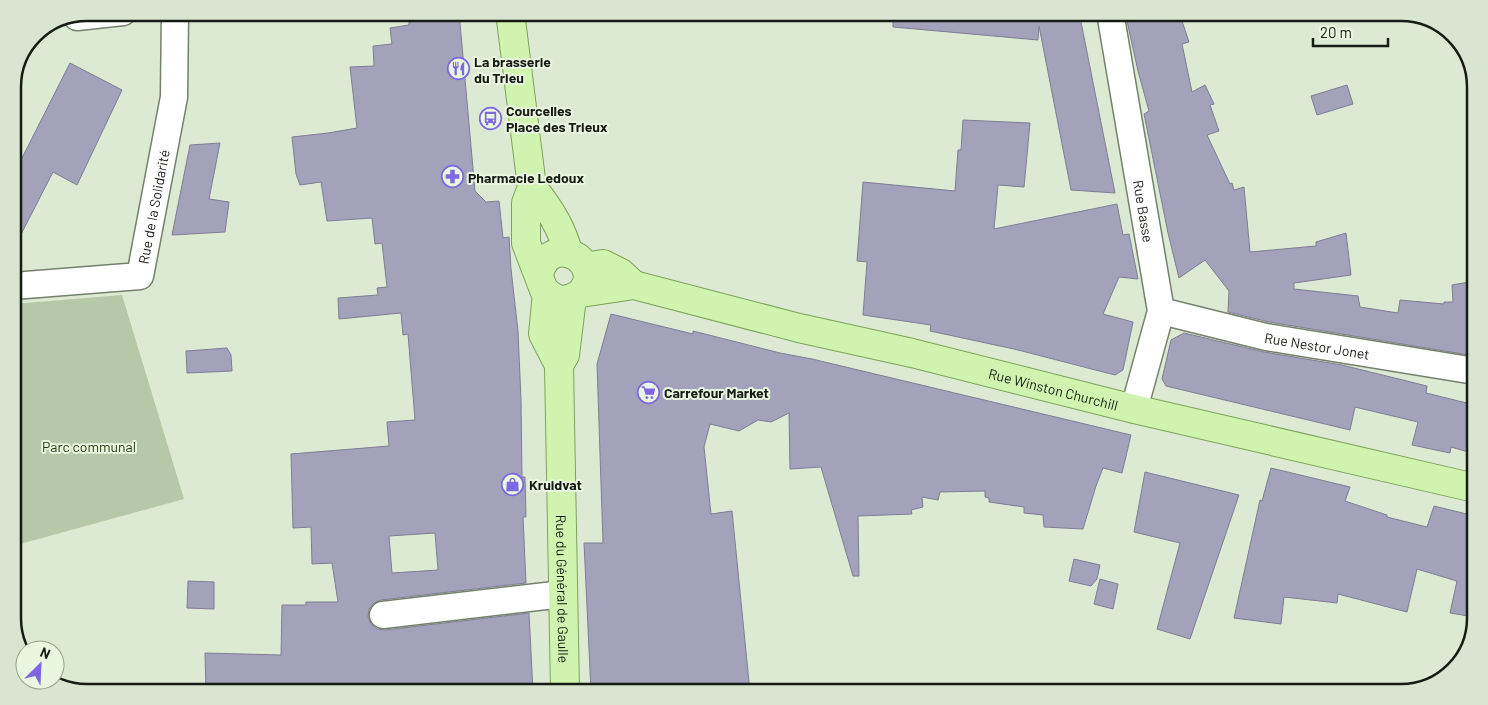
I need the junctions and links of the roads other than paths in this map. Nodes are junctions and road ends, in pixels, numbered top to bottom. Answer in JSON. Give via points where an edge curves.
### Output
{"nodes":[{"id":1,"x":176,"y":21,"type":"edge"},
{"id":2,"x":511,"y":21,"type":"edge"},
{"id":3,"x":1112,"y":21,"type":"edge"},
{"id":4,"x":532,"y":187,"type":"junction"},
{"id":5,"x":566,"y":280,"type":"junction"},
{"id":6,"x":21,"y":285,"type":"edge"},
{"id":7,"x":1161,"y":311,"type":"junction"},
{"id":8,"x":1467,"y":370,"type":"edge"},
{"id":9,"x":1134,"y":409,"type":"junction"},
{"id":10,"x":1467,"y":486,"type":"edge"},
{"id":11,"x":563,"y":594,"type":"junction"},
{"id":12,"x":383,"y":615,"type":"dead end"},
{"id":13,"x":565,"y":684,"type":"edge"}],
"edges":[{"from":1,"to":6,"type":"street","name":"Rue de la Solidarité","via":[[174,97],[140,276]]},
{"from":2,"to":4,"type":"main road"},
{"from":3,"to":7,"type":"street","name":"Rue Basse"},
{"from":4,"to":5,"type":"main road","via":[[544,201],[564,240]]},
{"from":4,"to":5,"type":"main road","via":[[526,203],[526,243]]},
{"from":5,"to":9,"type":"main road","name":"Rue Winston Churchill","via":[[603,264],[621,273],[634,285]]},
{"from":5,"to":11,"type":"main road","name":"Rue du Général de Gaulle","via":[[543,334],[559,365]]},
{"from":7,"to":8,"type":"street","name":"Rue Nestor Jonet","via":[[1266,337]]},
{"from":7,"to":9,"type":"street","name":"Rue Basse"},
{"from":9,"to":10,"type":"main road","name":"Rue Winston Churchill"},
{"from":11,"to":12,"type":"street"},
{"from":11,"to":13,"type":"main road","name":"Rue du Général de Gaulle"}]}
